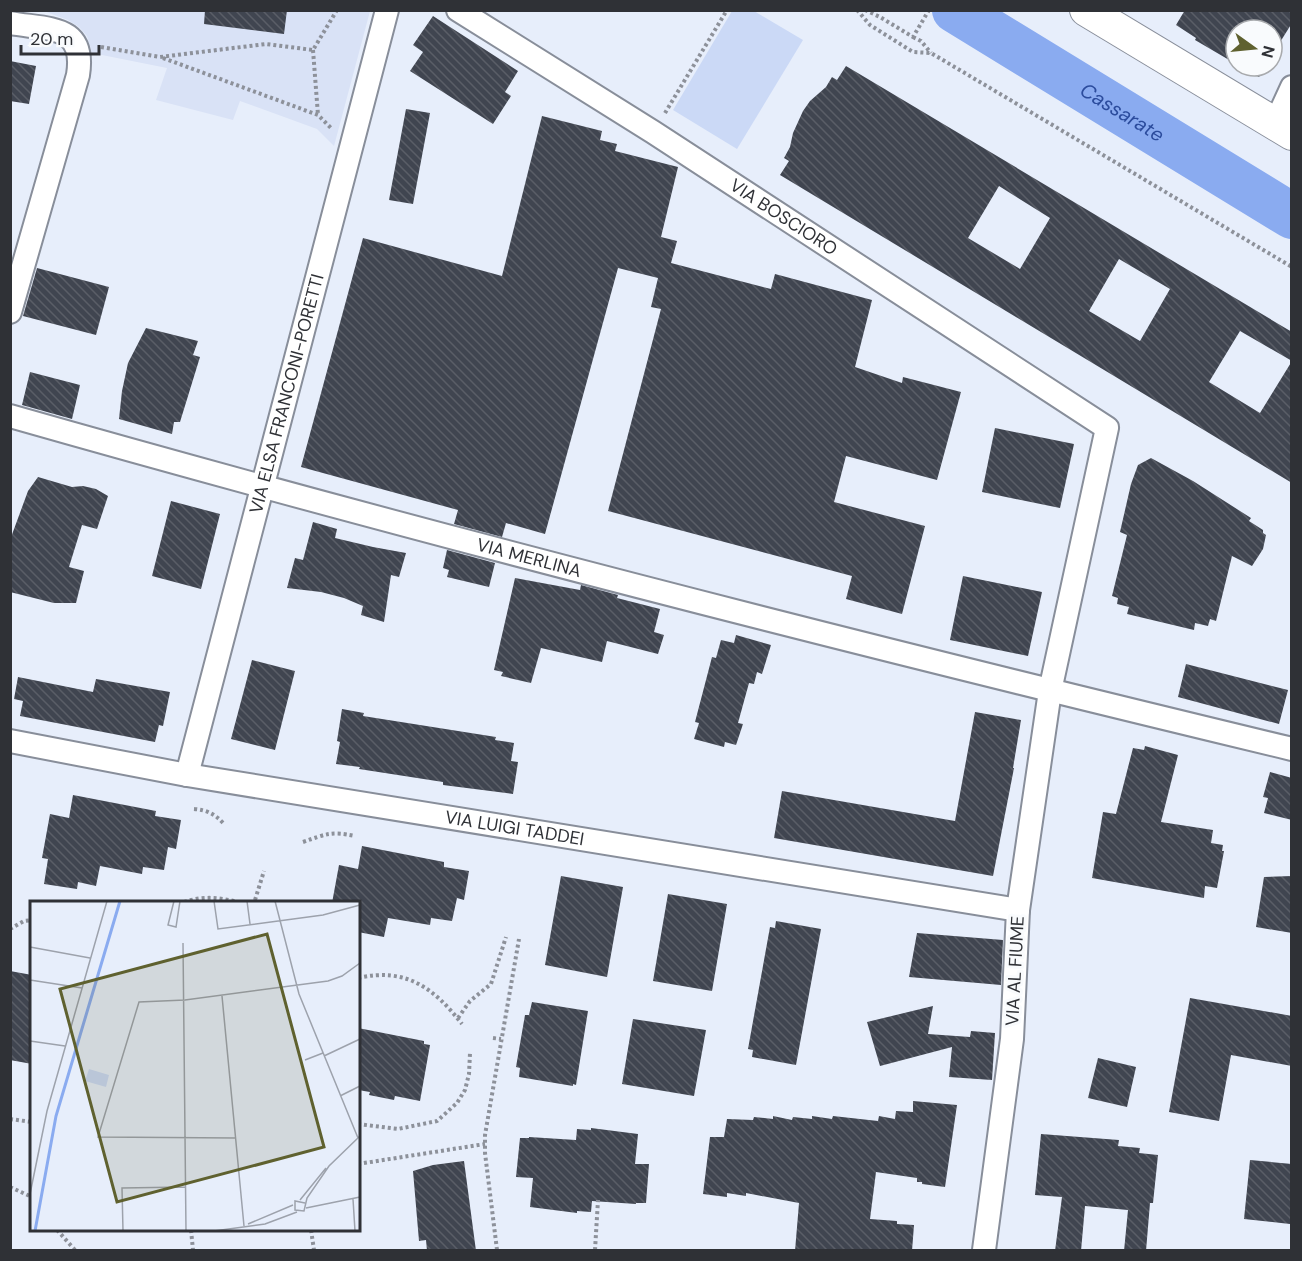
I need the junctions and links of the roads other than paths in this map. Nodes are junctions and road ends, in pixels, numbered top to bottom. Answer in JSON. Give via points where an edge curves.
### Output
{"nodes":[{"id":1,"x":387,"y":10,"type":"edge"},
{"id":2,"x":458,"y":10,"type":"edge"},
{"id":3,"x":1086,"y":10,"type":"edge"},
{"id":4,"x":10,"y":23,"type":"edge"},
{"id":5,"x":1292,"y":87,"type":"edge"},
{"id":6,"x":1283,"y":129,"type":"edge"},
{"id":7,"x":10,"y":312,"type":"edge"},
{"id":8,"x":10,"y":416,"type":"edge"},
{"id":9,"x":1107,"y":428,"type":"joint"},
{"id":10,"x":263,"y":488,"type":"junction"},
{"id":11,"x":1050,"y":691,"type":"junction"},
{"id":12,"x":10,"y":741,"type":"edge"},
{"id":13,"x":1292,"y":749,"type":"edge"},
{"id":14,"x":187,"y":775,"type":"junction"},
{"id":15,"x":1018,"y":910,"type":"junction"},
{"id":16,"x":984,"y":1251,"type":"edge"}],
"edges":[{"from":1,"to":10,"type":"street","name":"VIA ELSA FRANCONI-PORETTI"},
{"from":2,"to":9,"type":"street","name":"VIA BOSCIORO","via":[[654,132]]},
{"from":3,"to":6,"type":"main road"},
{"from":4,"to":7,"type":"street","via":[[73,37],[81,59]]},
{"from":5,"to":6,"type":"street"},
{"from":8,"to":10,"type":"street","name":"VIA MERLINA"},
{"from":9,"to":11,"type":"street","name":"VIA AL FIUME"},
{"from":10,"to":11,"type":"street","name":"VIA MERLINA"},
{"from":10,"to":14,"type":"street","name":"VIA ELSA FRANCONI-PORETTI"},
{"from":11,"to":13,"type":"street"},
{"from":11,"to":15,"type":"street","name":"VIA AL FIUME"},
{"from":12,"to":14,"type":"street","name":"VIA LUIGI TADDEI"},
{"from":14,"to":15,"type":"street","name":"VIA LUIGI TADDEI"},
{"from":15,"to":16,"type":"street","name":"VIA AL FIUME","via":[[1012,1039]]}]}
